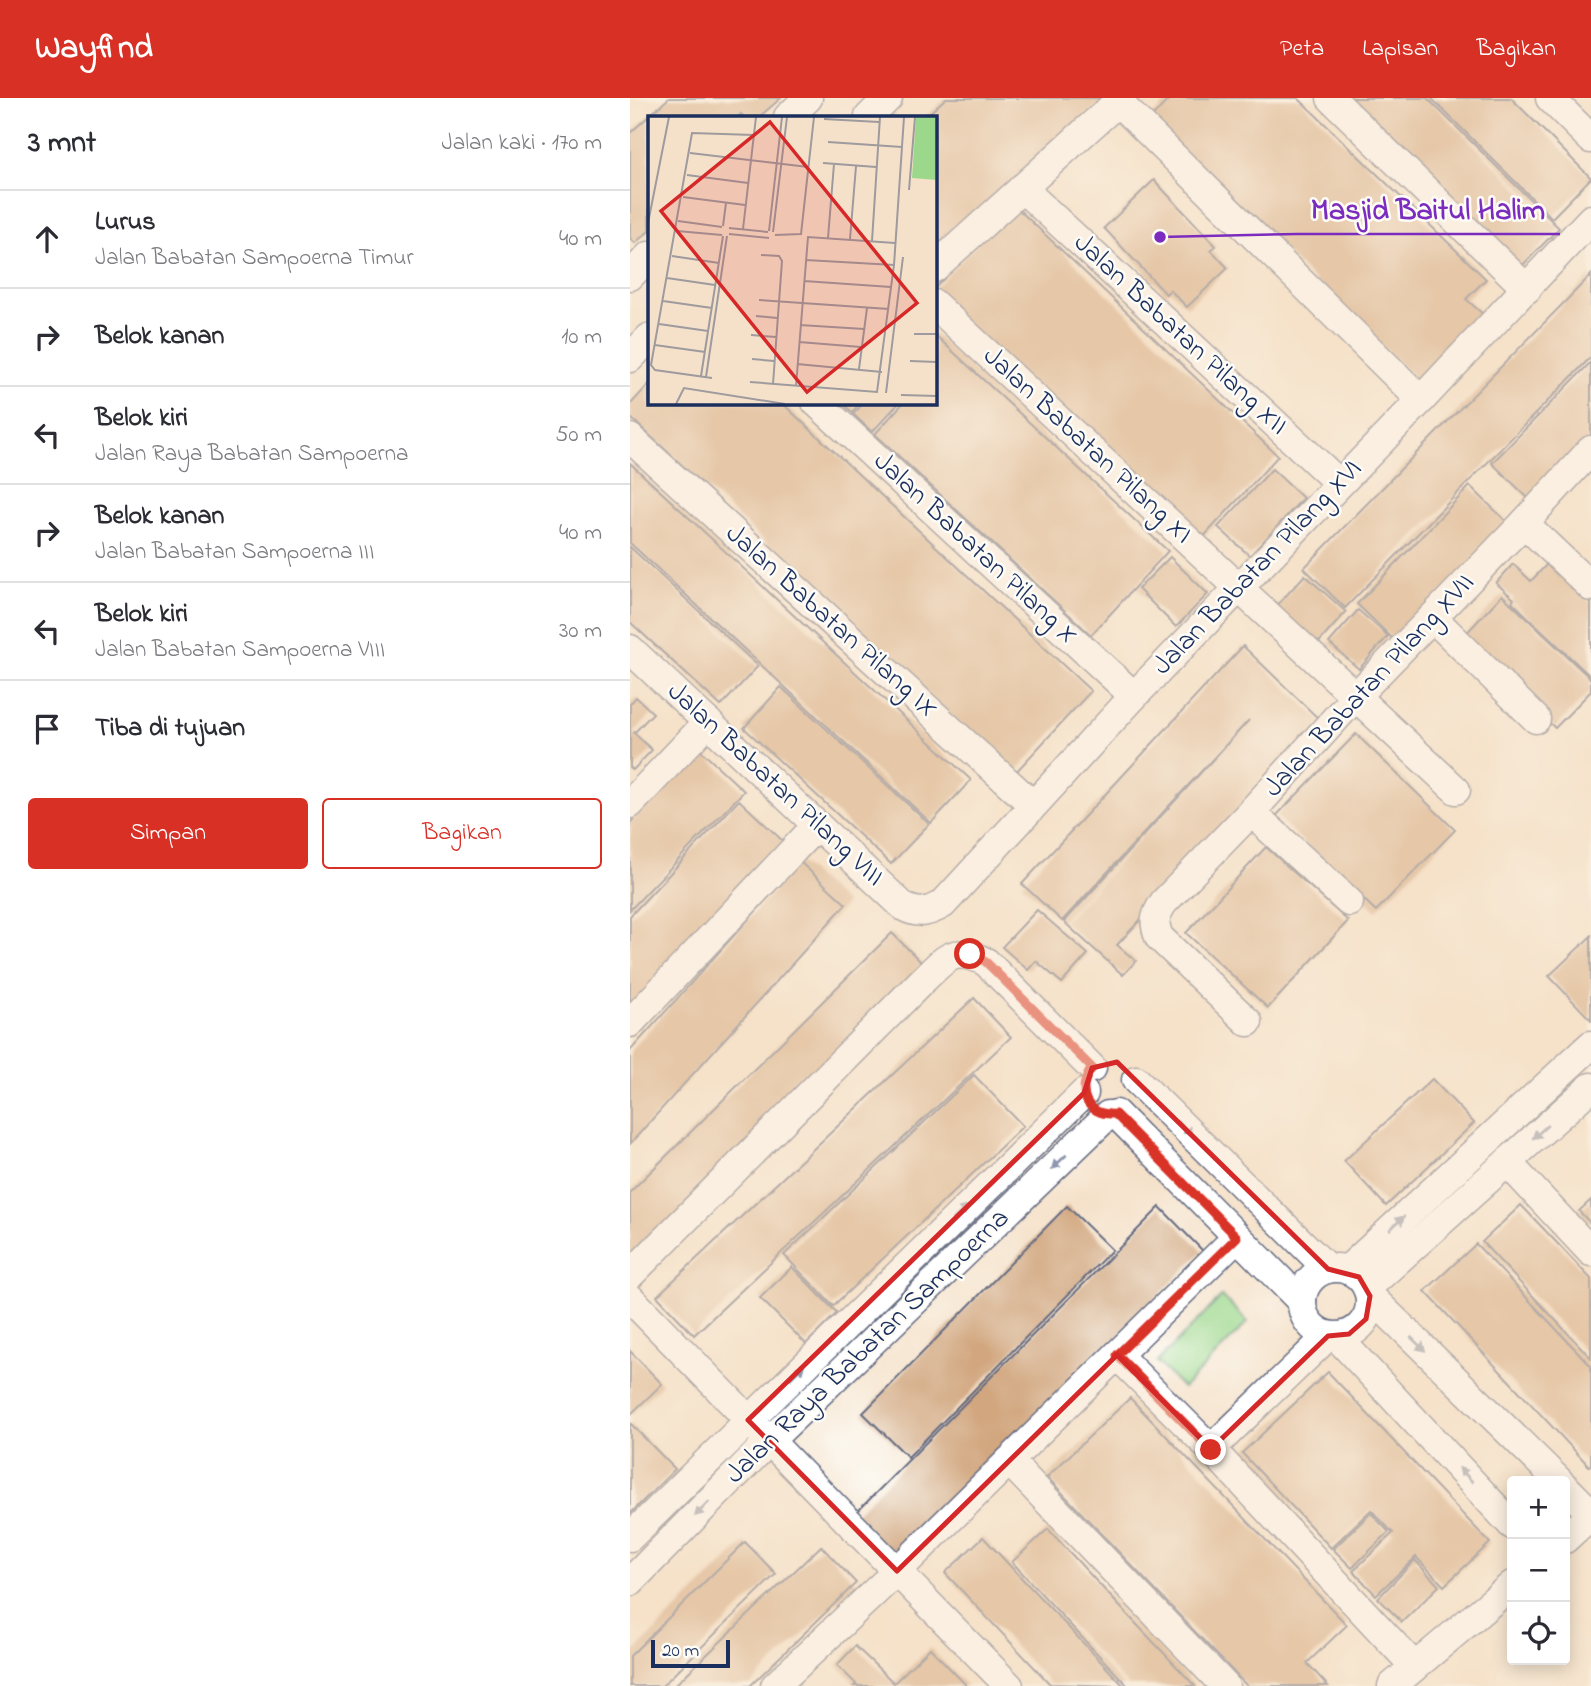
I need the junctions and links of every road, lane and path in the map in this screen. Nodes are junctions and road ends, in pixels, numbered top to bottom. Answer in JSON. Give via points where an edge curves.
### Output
{"nodes":[{"id":1,"x":808,"y":98,"type":"edge"},
{"id":2,"x":888,"y":98,"type":"edge"},
{"id":3,"x":1331,"y":98,"type":"edge"},
{"id":4,"x":1550,"y":98,"type":"edge"},
{"id":5,"x":1120,"y":100,"type":"edge"},
{"id":6,"x":789,"y":116,"type":"edge"},
{"id":7,"x":870,"y":116,"type":"edge"},
{"id":8,"x":1591,"y":139,"type":"edge"},
{"id":9,"x":1022,"y":188,"type":"junction"},
{"id":10,"x":1591,"y":219,"type":"edge"},
{"id":11,"x":648,"y":257,"type":"edge"},
{"id":12,"x":936,"y":266,"type":"edge"},
{"id":13,"x":630,"y":276,"type":"edge"},
{"id":14,"x":1527,"y":289,"type":"junction"},
{"id":15,"x":936,"y":306,"type":"edge"},
{"id":16,"x":648,"y":339,"type":"edge"},
{"id":17,"x":630,"y":358,"type":"edge"},
{"id":18,"x":1421,"y":400,"type":"junction"},
{"id":19,"x":818,"y":404,"type":"edge"},
{"id":20,"x":630,"y":438,"type":"edge"},
{"id":21,"x":1591,"y":450,"type":"edge"},
{"id":22,"x":1339,"y":483,"type":"junction"},
{"id":23,"x":1524,"y":523,"type":"junction"},
{"id":24,"x":1591,"y":587,"type":"edge"},
{"id":25,"x":1239,"y":589,"type":"junction"},
{"id":26,"x":1433,"y":618,"type":"junction"},
{"id":27,"x":630,"y":649,"type":"edge"},
{"id":28,"x":1134,"y":696,"type":"junction"},
{"id":29,"x":1356,"y":696,"type":"junction"},
{"id":30,"x":1536,"y":719,"type":"dead end"},
{"id":31,"x":708,"y":722,"type":"junction"},
{"id":32,"x":1456,"y":790,"type":"dead end"},
{"id":33,"x":630,"y":804,"type":"edge"},
{"id":34,"x":1033,"y":805,"type":"junction"},
{"id":35,"x":1251,"y":812,"type":"junction"},
{"id":36,"x":817,"y":825,"type":"junction"},
{"id":37,"x":1349,"y":902,"type":"dead end"},
{"id":38,"x":924,"y":912,"type":"joint"},
{"id":39,"x":1248,"y":1022,"type":"dead end"},
{"id":40,"x":630,"y":1023,"type":"edge"},
{"id":41,"x":1591,"y":1045,"type":"edge"},
{"id":42,"x":1088,"y":1080,"type":"junction"},
{"id":43,"x":1136,"y":1080,"type":"junction"},
{"id":44,"x":1591,"y":1087,"type":"edge"},
{"id":45,"x":1112,"y":1115,"type":"junction"},
{"id":46,"x":1507,"y":1162,"type":"junction"},
{"id":47,"x":1237,"y":1237,"type":"junction"},
{"id":48,"x":1591,"y":1252,"type":"edge"},
{"id":49,"x":630,"y":1275,"type":"edge"},
{"id":50,"x":1353,"y":1281,"type":"junction"},
{"id":51,"x":630,"y":1298,"type":"edge"},
{"id":52,"x":1302,"y":1302,"type":"junction"},
{"id":53,"x":1333,"y":1336,"type":"junction"},
{"id":54,"x":1117,"y":1355,"type":"junction"},
{"id":55,"x":748,"y":1420,"type":"junction"},
{"id":56,"x":769,"y":1441,"type":"junction"},
{"id":57,"x":1211,"y":1450,"type":"junction"},
{"id":58,"x":1009,"y":1461,"type":"junction"},
{"id":59,"x":1554,"y":1476,"type":"edge"},
{"id":60,"x":1570,"y":1492,"type":"edge"},
{"id":61,"x":1591,"y":1514,"type":"edge"},
{"id":62,"x":1507,"y":1520,"type":"edge"},
{"id":63,"x":1570,"y":1534,"type":"edge"},
{"id":64,"x":630,"y":1536,"type":"edge"},
{"id":65,"x":897,"y":1571,"type":"junction"},
{"id":66,"x":630,"y":1582,"type":"edge"},
{"id":67,"x":1507,"y":1589,"type":"edge"},
{"id":68,"x":1414,"y":1666,"type":"junction"},
{"id":69,"x":775,"y":1686,"type":"edge"},
{"id":70,"x":1009,"y":1686,"type":"edge"},
{"id":71,"x":1225,"y":1686,"type":"edge"},
{"id":72,"x":1392,"y":1686,"type":"edge"}],
"edges":[{"from":1,"to":6,"type":"street"},
{"from":2,"to":7,"type":"street"},
{"from":3,"to":14,"type":"street"},
{"from":4,"to":8,"type":"street"},
{"from":5,"to":9,"type":"street"},
{"from":5,"to":18,"type":"street"},
{"from":9,"to":12,"type":"street"},
{"from":9,"to":22,"type":"street","name":"Jalan Babatan Pilang XII"},
{"from":10,"to":14,"type":"street","name":"Jalan Babatan Pilang XVI"},
{"from":11,"to":13,"type":"street"},
{"from":14,"to":18,"type":"street","name":"Jalan Babatan Pilang XVI"},
{"from":15,"to":25,"type":"street","name":"Jalan Babatan Pilang XI"},
{"from":16,"to":17,"type":"street"},
{"from":18,"to":22,"type":"street","name":"Jalan Babatan Pilang XVI"},
{"from":19,"to":28,"type":"street","name":"Jalan Babatan Pilang X"},
{"from":20,"to":34,"type":"street","name":"Jalan Babatan Pilang IX"},
{"from":21,"to":23,"type":"street","name":"Jalan Babatan Pilang XVII"},
{"from":22,"to":25,"type":"street","name":"Jalan Babatan Pilang XVI"},
{"from":23,"to":24,"type":"street"},
{"from":23,"to":26,"type":"street","name":"Jalan Babatan Pilang XVII"},
{"from":25,"to":28,"type":"street","name":"Jalan Babatan Pilang XVI"},
{"from":25,"to":29,"type":"street","name":"Jalan Babatan Pilang XI"},
{"from":26,"to":29,"type":"street","name":"Jalan Babatan Pilang XVII"},
{"from":26,"to":30,"type":"street"},
{"from":27,"to":31,"type":"street","name":"Jalan Babatan Pilang VIII"},
{"from":28,"to":34,"type":"street","name":"Jalan Babatan Pilang XVI"},
{"from":29,"to":32,"type":"street","name":"Jalan Babatan Pilang XI"},
{"from":29,"to":35,"type":"street","name":"Jalan Babatan Pilang XVII"},
{"from":31,"to":33,"type":"street"},
{"from":31,"to":36,"type":"street","name":"Jalan Babatan Pilang VIII"},
{"from":34,"to":38,"type":"street","name":"Jalan Babatan Pilang XVI","via":[[943,904]]},
{"from":35,"to":37,"type":"street"},
{"from":35,"to":39,"type":"street","name":"Jalan Babatan Pilang XVII","via":[[1164,902],[1154,924],[1165,944]]},
{"from":36,"to":38,"type":"street","name":"Jalan Babatan Pilang VIII","via":[[904,907]]},
{"from":36,"to":40,"type":"street"},
{"from":50,"to":41,"type":"street","one_way":true},
{"from":42,"to":43,"type":"street","via":[[1108,1061],[1118,1062]]},
{"from":42,"to":45,"type":"street","via":[[1092,1108]]},
{"from":42,"to":49,"type":"street","via":[[986,962],[956,953],[923,980]]},
{"from":55,"to":42,"type":"street","name":"Jalan Raya Babatan Sampoerna","one_way":true},
{"from":43,"to":45,"type":"street","via":[[1133,1102]]},
{"from":43,"to":50,"type":"street","one_way":true},
{"from":44,"to":46,"type":"street","one_way":true},
{"from":45,"to":47,"type":"street"},
{"from":45,"to":56,"type":"street","name":"Jalan Raya Babatan Sampoerna","one_way":true},
{"from":46,"to":48,"type":"street"},
{"from":46,"to":50,"type":"street"},
{"from":47,"to":52,"type":"street"},
{"from":47,"to":54,"type":"street"},
{"from":50,"to":52,"type":"street","via":[[1312,1277]]},
{"from":50,"to":53,"type":"street","via":[[1370,1308],[1359,1328]]},
{"from":50,"to":59,"type":"street","one_way":true},
{"from":51,"to":55,"type":"street"},
{"from":52,"to":53,"type":"street","via":[[1309,1323]]},
{"from":53,"to":57,"type":"street"},
{"from":62,"to":53,"type":"street","one_way":true},
{"from":54,"to":57,"type":"street"},
{"from":54,"to":58,"type":"street"},
{"from":55,"to":56,"type":"street"},
{"from":55,"to":64,"type":"street","name":"Jalan Raya Babatan Sampoerna"},
{"from":56,"to":65,"type":"street"},
{"from":56,"to":66,"type":"street","name":"Jalan Raya Babatan Sampoerna","one_way":true},
{"from":57,"to":68,"type":"street"},
{"from":58,"to":65,"type":"street"},
{"from":58,"to":71,"type":"street"},
{"from":60,"to":61,"type":"street"},
{"from":61,"to":63,"type":"street"},
{"from":65,"to":69,"type":"street"},
{"from":65,"to":70,"type":"street"},
{"from":67,"to":68,"type":"street"},
{"from":68,"to":72,"type":"street"}]}
